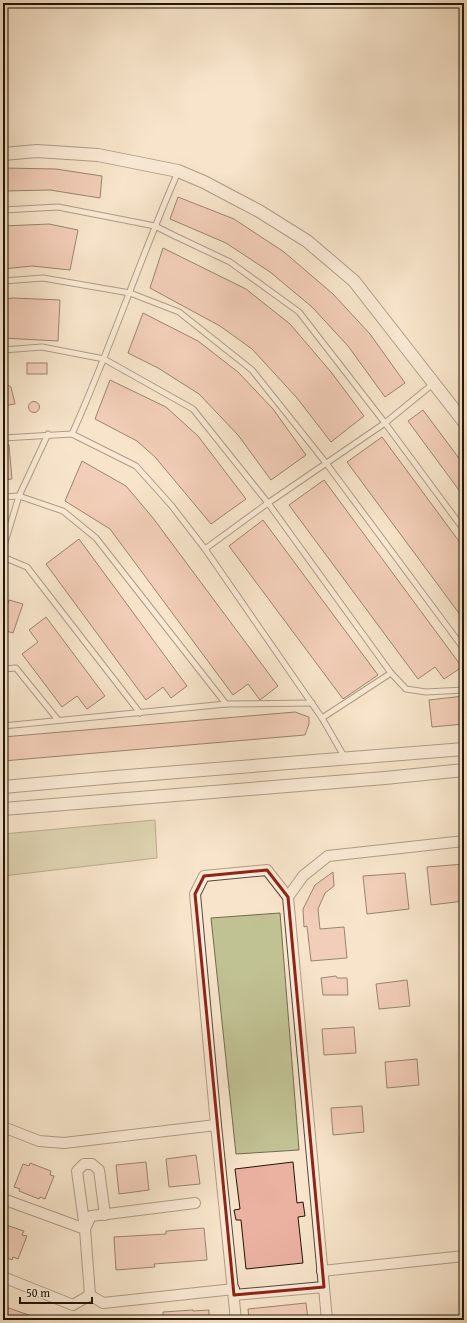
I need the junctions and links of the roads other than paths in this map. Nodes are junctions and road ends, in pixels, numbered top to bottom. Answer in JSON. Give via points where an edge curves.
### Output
{"nodes":[{"id":1,"x":3,"y":154,"type":"edge"},
{"id":2,"x":178,"y":171,"type":"junction"},
{"id":3,"x":3,"y":210,"type":"edge"},
{"id":4,"x":155,"y":226,"type":"junction"},
{"id":5,"x":3,"y":281,"type":"edge"},
{"id":6,"x":130,"y":293,"type":"junction"},
{"id":7,"x":3,"y":350,"type":"edge"},
{"id":8,"x":104,"y":359,"type":"junction"},
{"id":9,"x":434,"y":383,"type":"junction"},
{"id":10,"x":464,"y":422,"type":"edge"},
{"id":11,"x":385,"y":423,"type":"junction"},
{"id":12,"x":48,"y":434,"type":"junction"},
{"id":13,"x":72,"y":434,"type":"junction"},
{"id":14,"x":3,"y":438,"type":"edge"},
{"id":15,"x":326,"y":463,"type":"junction"},
{"id":16,"x":19,"y":496,"type":"junction"},
{"id":17,"x":3,"y":497,"type":"edge"},
{"id":18,"x":268,"y":503,"type":"junction"},
{"id":19,"x":464,"y":530,"type":"edge"},
{"id":20,"x":3,"y":549,"type":"edge"},
{"id":21,"x":205,"y":549,"type":"junction"},
{"id":22,"x":3,"y":557,"type":"edge"},
{"id":23,"x":464,"y":649,"type":"edge"},
{"id":24,"x":3,"y":669,"type":"edge"},
{"id":25,"x":391,"y":674,"type":"junction"},
{"id":26,"x":464,"y":690,"type":"edge"},
{"id":27,"x":312,"y":703,"type":"junction"},
{"id":28,"x":226,"y":704,"type":"junction"},
{"id":29,"x":140,"y":713,"type":"junction"},
{"id":30,"x":322,"y":718,"type":"junction"},
{"id":31,"x":58,"y":720,"type":"junction"},
{"id":32,"x":3,"y":726,"type":"edge"},
{"id":33,"x":464,"y":749,"type":"edge"},
{"id":34,"x":345,"y":758,"type":"junction"},
{"id":35,"x":464,"y":770,"type":"edge"},
{"id":36,"x":3,"y":788,"type":"edge"},
{"id":37,"x":3,"y":809,"type":"edge"},
{"id":38,"x":464,"y":841,"type":"edge"},
{"id":39,"x":288,"y":897,"type":"junction"},
{"id":40,"x":216,"y":1125,"type":"junction"},
{"id":41,"x":3,"y":1127,"type":"edge"},
{"id":42,"x":3,"y":1199,"type":"edge"},
{"id":43,"x":195,"y":1203,"type":"dead end"},
{"id":44,"x":105,"y":1214,"type":"junction"},
{"id":45,"x":85,"y":1229,"type":"junction"},
{"id":46,"x":464,"y":1256,"type":"edge"},
{"id":47,"x":322,"y":1271,"type":"junction"},
{"id":48,"x":3,"y":1277,"type":"edge"},
{"id":49,"x":324,"y":1287,"type":"junction"},
{"id":50,"x":234,"y":1292,"type":"junction"},
{"id":51,"x":90,"y":1296,"type":"junction"},
{"id":52,"x":236,"y":1320,"type":"edge"},
{"id":53,"x":327,"y":1320,"type":"edge"}],
"edges":[{"from":1,"to":2,"type":"street","via":[[38,151],[98,155]]},
{"from":2,"to":4,"type":"lane"},
{"from":2,"to":9,"type":"street","via":[[259,211],[307,241],[354,281]]},
{"from":3,"to":4,"type":"lane","via":[[58,207]]},
{"from":4,"to":6,"type":"lane"},
{"from":4,"to":11,"type":"lane","via":[[230,262],[299,312]]},
{"from":5,"to":6,"type":"lane","via":[[43,278]]},
{"from":6,"to":8,"type":"lane"},
{"from":6,"to":15,"type":"lane","via":[[179,312],[252,370]]},
{"from":7,"to":8,"type":"lane","via":[[42,347]]},
{"from":8,"to":13,"type":"lane"},
{"from":8,"to":18,"type":"lane","via":[[193,409]]},
{"from":9,"to":10,"type":"street"},
{"from":9,"to":11,"type":"lane"},
{"from":11,"to":15,"type":"lane"},
{"from":11,"to":19,"type":"lane"},
{"from":12,"to":13,"type":"lane"},
{"from":12,"to":14,"type":"lane"},
{"from":12,"to":16,"type":"lane"},
{"from":13,"to":21,"type":"lane","via":[[136,466]]},
{"from":15,"to":18,"type":"lane"},
{"from":15,"to":23,"type":"lane"},
{"from":16,"to":17,"type":"lane"},
{"from":16,"to":20,"type":"lane"},
{"from":16,"to":28,"type":"lane","via":[[63,511],[96,538]]},
{"from":18,"to":21,"type":"lane"},
{"from":18,"to":25,"type":"lane"},
{"from":21,"to":27,"type":"lane"},
{"from":22,"to":29,"type":"lane","via":[[27,567]]},
{"from":24,"to":31,"type":"lane","via":[[16,668]]},
{"from":25,"to":26,"type":"lane","via":[[406,689],[426,692]]},
{"from":25,"to":30,"type":"lane"},
{"from":27,"to":28,"type":"lane"},
{"from":27,"to":30,"type":"lane"},
{"from":28,"to":29,"type":"lane"},
{"from":29,"to":31,"type":"lane"},
{"from":30,"to":34,"type":"lane"},
{"from":31,"to":32,"type":"lane"},
{"from":33,"to":34,"type":"street"},
{"from":34,"to":36,"type":"street"},
{"from":35,"to":37,"type":"street"},
{"from":38,"to":39,"type":"street","via":[[328,856],[303,876]]},
{"from":39,"to":40,"type":"street","via":[[267,870],[204,876],[195,894]]},
{"from":39,"to":47,"type":"street"},
{"from":40,"to":41,"type":"street","via":[[64,1143],[39,1141]]},
{"from":40,"to":50,"type":"street"},
{"from":42,"to":45,"type":"street"},
{"from":43,"to":44,"type":"street"},
{"from":44,"to":45,"type":"street","via":[[91,1216]]},
{"from":44,"to":45,"type":"street","via":[[99,1170],[92,1164],[84,1164],[77,1171]]},
{"from":45,"to":51,"type":"street"},
{"from":46,"to":47,"type":"street"},
{"from":47,"to":49,"type":"street"},
{"from":48,"to":51,"type":"street","via":[[74,1304]]},
{"from":49,"to":50,"type":"street"},
{"from":49,"to":53,"type":"street"},
{"from":50,"to":51,"type":"street","via":[[103,1303]]},
{"from":50,"to":52,"type":"street"}]}
